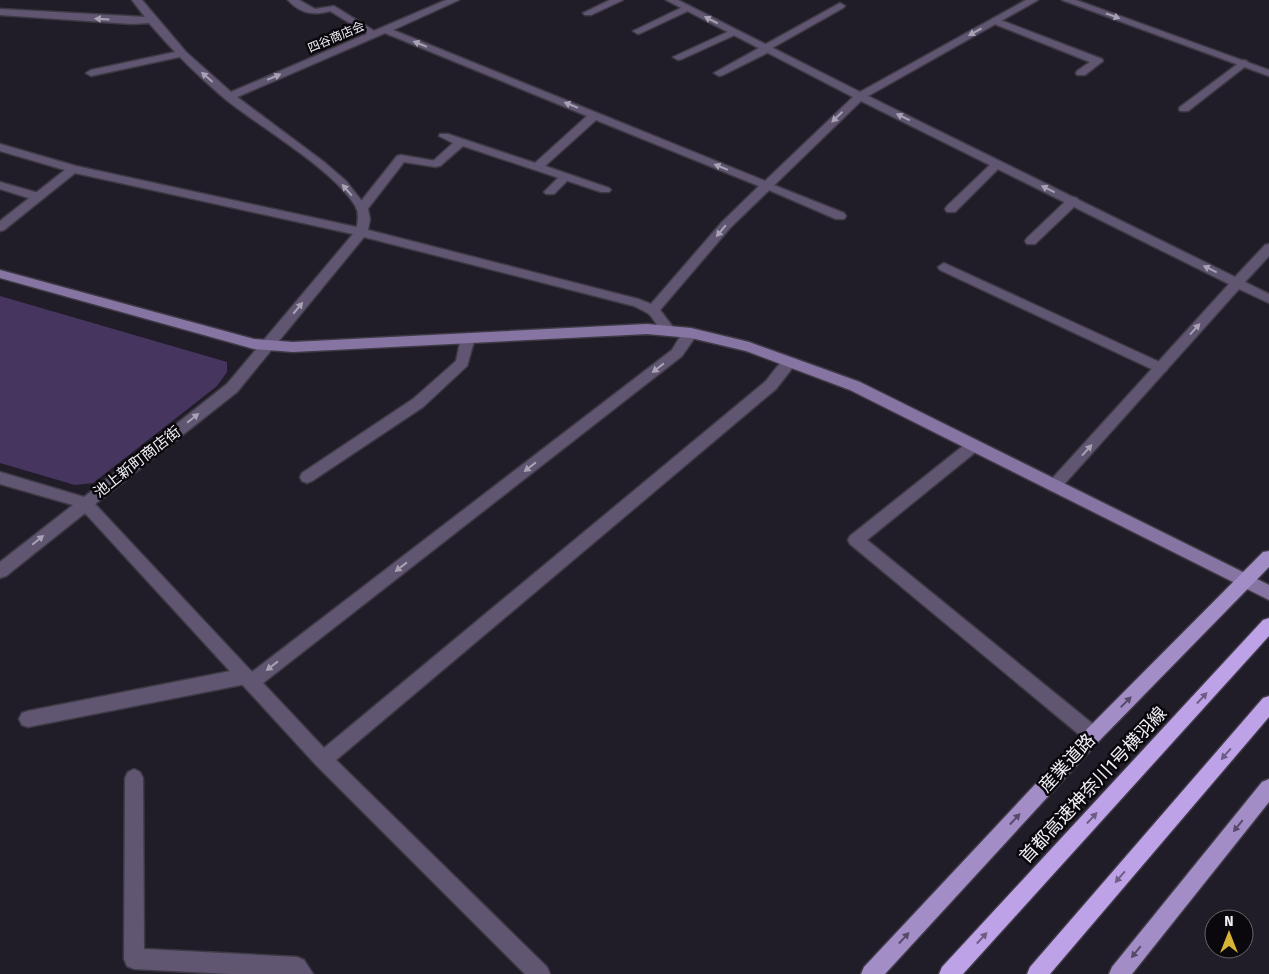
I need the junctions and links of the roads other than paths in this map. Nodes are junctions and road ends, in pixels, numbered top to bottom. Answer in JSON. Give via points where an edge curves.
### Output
{"nodes":[{"id":1,"x":137,"y":0,"type":"edge"},
{"id":2,"x":293,"y":0,"type":"edge"},
{"id":3,"x":454,"y":0,"type":"edge"},
{"id":4,"x":618,"y":0,"type":"edge"},
{"id":5,"x":671,"y":0,"type":"edge"},
{"id":6,"x":1033,"y":0,"type":"edge"},
{"id":7,"x":1067,"y":0,"type":"edge"},
{"id":8,"x":840,"y":6,"type":"dead end"},
{"id":9,"x":687,"y":8,"type":"junction"},
{"id":10,"x":0,"y":12,"type":"edge"},
{"id":11,"x":588,"y":13,"type":"dead end"},
{"id":12,"x":151,"y":20,"type":"junction"},
{"id":13,"x":995,"y":21,"type":"junction"},
{"id":14,"x":385,"y":30,"type":"junction"},
{"id":15,"x":638,"y":31,"type":"dead end"},
{"id":16,"x":734,"y":32,"type":"junction"},
{"id":17,"x":374,"y":34,"type":"junction"},
{"id":18,"x":766,"y":48,"type":"junction"},
{"id":19,"x":180,"y":54,"type":"junction"},
{"id":20,"x":678,"y":57,"type":"dead end"},
{"id":21,"x":1243,"y":63,"type":"junction"},
{"id":22,"x":1269,"y":72,"type":"edge"},
{"id":23,"x":91,"y":73,"type":"dead end"},
{"id":24,"x":719,"y":73,"type":"dead end"},
{"id":25,"x":1081,"y":73,"type":"dead end"},
{"id":26,"x":860,"y":96,"type":"junction"},
{"id":27,"x":229,"y":97,"type":"junction"},
{"id":28,"x":1184,"y":109,"type":"dead end"},
{"id":29,"x":595,"y":115,"type":"junction"},
{"id":30,"x":444,"y":136,"type":"dead end"},
{"id":31,"x":461,"y":142,"type":"junction"},
{"id":32,"x":0,"y":147,"type":"edge"},
{"id":33,"x":997,"y":164,"type":"junction"},
{"id":34,"x":537,"y":167,"type":"junction"},
{"id":35,"x":73,"y":169,"type":"junction"},
{"id":36,"x":565,"y":177,"type":"junction"},
{"id":37,"x":0,"y":185,"type":"edge"},
{"id":38,"x":766,"y":185,"type":"junction"},
{"id":39,"x":606,"y":190,"type":"dead end"},
{"id":40,"x":550,"y":192,"type":"dead end"},
{"id":41,"x":38,"y":197,"type":"junction"},
{"id":42,"x":1073,"y":202,"type":"junction"},
{"id":43,"x":362,"y":208,"type":"junction"},
{"id":44,"x":951,"y":209,"type":"dead end"},
{"id":45,"x":840,"y":216,"type":"dead end"},
{"id":46,"x":0,"y":227,"type":"edge"},
{"id":47,"x":361,"y":232,"type":"junction"},
{"id":48,"x":1031,"y":242,"type":"dead end"},
{"id":49,"x":1269,"y":248,"type":"edge"},
{"id":50,"x":944,"y":267,"type":"dead end"},
{"id":51,"x":0,"y":274,"type":"edge"},
{"id":52,"x":1237,"y":283,"type":"junction"},
{"id":53,"x":1269,"y":299,"type":"edge"},
{"id":54,"x":653,"y":310,"type":"junction"},
{"id":55,"x":669,"y":331,"type":"junction"},
{"id":56,"x":691,"y":333,"type":"junction"},
{"id":57,"x":468,"y":338,"type":"junction"},
{"id":58,"x":266,"y":345,"type":"junction"},
{"id":59,"x":790,"y":362,"type":"junction"},
{"id":60,"x":1161,"y":368,"type":"junction"},
{"id":61,"x":972,"y":446,"type":"junction"},
{"id":62,"x":307,"y":477,"type":"dead end"},
{"id":63,"x":0,"y":478,"type":"edge"},
{"id":64,"x":1054,"y":486,"type":"junction"},
{"id":65,"x":85,"y":502,"type":"junction"},
{"id":66,"x":1269,"y":557,"type":"edge"},
{"id":67,"x":0,"y":571,"type":"edge"},
{"id":68,"x":1246,"y":582,"type":"junction"},
{"id":69,"x":1269,"y":593,"type":"edge"},
{"id":70,"x":1269,"y":625,"type":"edge"},
{"id":71,"x":249,"y":679,"type":"junction"},
{"id":72,"x":1269,"y":704,"type":"edge"},
{"id":73,"x":28,"y":719,"type":"dead end"},
{"id":74,"x":1093,"y":735,"type":"junction"},
{"id":75,"x":323,"y":760,"type":"junction"},
{"id":76,"x":134,"y":778,"type":"dead end"},
{"id":77,"x":1269,"y":788,"type":"edge"},
{"id":78,"x":303,"y":974,"type":"edge"},
{"id":79,"x":540,"y":974,"type":"edge"},
{"id":80,"x":871,"y":974,"type":"edge"},
{"id":81,"x":949,"y":974,"type":"edge"},
{"id":82,"x":1037,"y":974,"type":"edge"},
{"id":83,"x":1119,"y":974,"type":"edge"}],
"edges":[{"from":1,"to":12,"type":"street"},
{"from":2,"to":17,"type":"street","via":[[306,11],[318,13],[331,8]]},
{"from":3,"to":14,"type":"street","name":"四谷商店会"},
{"from":4,"to":11,"type":"street"},
{"from":5,"to":9,"type":"street"},
{"from":6,"to":13,"type":"street"},
{"from":7,"to":21,"type":"street","one_way":true},
{"from":8,"to":18,"type":"street"},
{"from":9,"to":15,"type":"street"},
{"from":16,"to":9,"type":"street","one_way":true},
{"from":12,"to":10,"type":"street","one_way":true},
{"from":12,"to":19,"type":"street"},
{"from":13,"to":25,"type":"street","via":[[1098,61]]},
{"from":13,"to":26,"type":"street","one_way":true},
{"from":14,"to":17,"type":"street","name":"四谷商店会"},
{"from":29,"to":14,"type":"street","one_way":true},
{"from":16,"to":18,"type":"street"},
{"from":16,"to":20,"type":"street"},
{"from":27,"to":17,"type":"street","name":"四谷商店会","one_way":true},
{"from":18,"to":24,"type":"street"},
{"from":18,"to":26,"type":"street"},
{"from":19,"to":23,"type":"street"},
{"from":27,"to":19,"type":"street","one_way":true},
{"from":21,"to":22,"type":"street"},
{"from":21,"to":28,"type":"street"},
{"from":33,"to":26,"type":"street","one_way":true},
{"from":26,"to":38,"type":"street","one_way":true},
{"from":43,"to":27,"type":"street","one_way":true,"via":[[336,177]]},
{"from":29,"to":34,"type":"street"},
{"from":38,"to":29,"type":"street","one_way":true},
{"from":30,"to":31,"type":"street"},
{"from":31,"to":34,"type":"street"},
{"from":31,"to":43,"type":"street","via":[[436,164],[402,158]]},
{"from":32,"to":35,"type":"street"},
{"from":42,"to":33,"type":"street","one_way":true},
{"from":33,"to":44,"type":"street"},
{"from":34,"to":36,"type":"street"},
{"from":35,"to":41,"type":"street"},
{"from":35,"to":47,"type":"street"},
{"from":36,"to":39,"type":"street"},
{"from":36,"to":40,"type":"street"},
{"from":37,"to":41,"type":"street"},
{"from":38,"to":45,"type":"street"},
{"from":38,"to":54,"type":"street","one_way":true,"via":[[726,225]]},
{"from":41,"to":46,"type":"street"},
{"from":42,"to":48,"type":"street"},
{"from":52,"to":42,"type":"street","one_way":true},
{"from":43,"to":47,"type":"street"},
{"from":47,"to":54,"type":"street","via":[[638,303]]},
{"from":58,"to":47,"type":"street","name":"池上新町商店街","one_way":true},
{"from":49,"to":52,"type":"street"},
{"from":50,"to":60,"type":"street"},
{"from":51,"to":58,"type":"street"},
{"from":52,"to":53,"type":"street"},
{"from":60,"to":52,"type":"street","one_way":true},
{"from":54,"to":55,"type":"street"},
{"from":55,"to":56,"type":"street"},
{"from":55,"to":57,"type":"street","via":[[580,331]]},
{"from":56,"to":59,"type":"street","via":[[749,347]]},
{"from":56,"to":71,"type":"street","one_way":true,"via":[[677,353]]},
{"from":57,"to":58,"type":"street","via":[[293,347]]},
{"from":57,"to":62,"type":"street","via":[[462,363],[418,403]]},
{"from":65,"to":58,"type":"street","name":"池上新町商店街","one_way":true,"via":[[232,388]]},
{"from":59,"to":61,"type":"street","via":[[855,386]]},
{"from":59,"to":75,"type":"street","via":[[771,385]]},
{"from":64,"to":60,"type":"street","one_way":true},
{"from":61,"to":64,"type":"street"},
{"from":61,"to":74,"type":"street","via":[[856,540]]},
{"from":63,"to":65,"type":"street"},
{"from":64,"to":68,"type":"street"},
{"from":67,"to":65,"type":"street","name":"池上新町商店街","one_way":true},
{"from":65,"to":71,"type":"street"},
{"from":66,"to":68,"type":"main road","name":"産業道路"},
{"from":68,"to":69,"type":"street"},
{"from":74,"to":68,"type":"main road","name":"産業道路","one_way":true},
{"from":81,"to":70,"type":"highway","name":"首都高速神奈川1号横羽線","one_way":true},
{"from":71,"to":73,"type":"street"},
{"from":71,"to":75,"type":"street"},
{"from":72,"to":82,"type":"highway","one_way":true},
{"from":80,"to":74,"type":"main road","name":"産業道路","one_way":true},
{"from":75,"to":79,"type":"street"},
{"from":76,"to":78,"type":"street","via":[[134,959],[297,967]]},
{"from":77,"to":83,"type":"main road","one_way":true}]}
